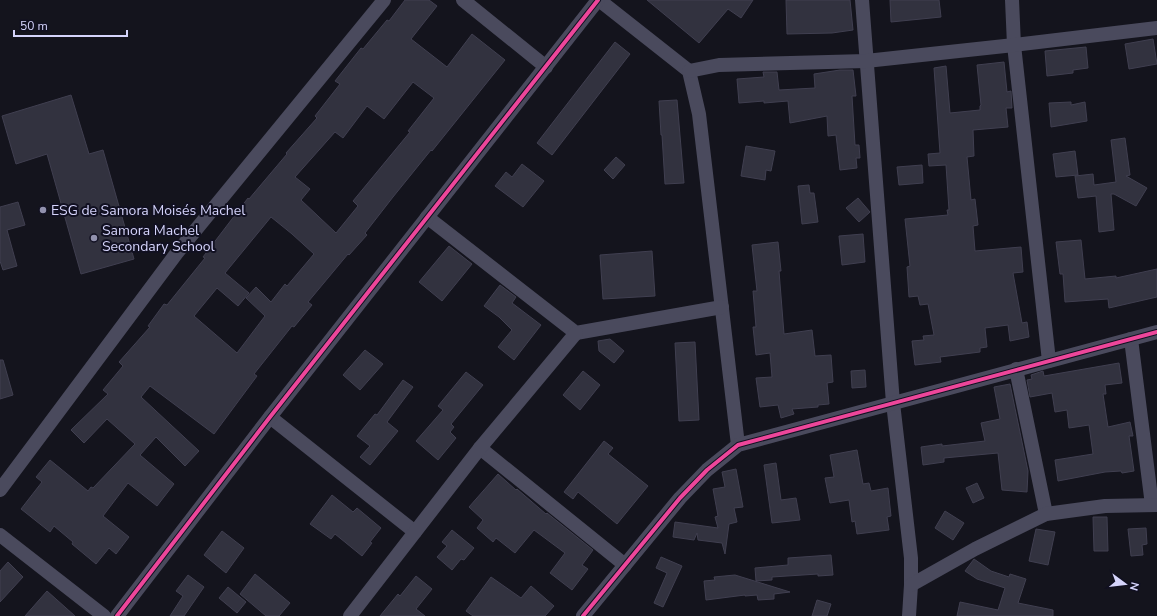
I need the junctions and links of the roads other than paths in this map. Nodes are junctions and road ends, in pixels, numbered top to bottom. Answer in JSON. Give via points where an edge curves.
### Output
{"nodes":[{"id":1,"x":384,"y":0,"type":"edge"},
{"id":2,"x":463,"y":0,"type":"edge"},
{"id":3,"x":598,"y":0,"type":"edge"},
{"id":4,"x":862,"y":0,"type":"edge"},
{"id":5,"x":1012,"y":0,"type":"edge"},
{"id":6,"x":1157,"y":28,"type":"edge"},
{"id":7,"x":1014,"y":45,"type":"junction"},
{"id":8,"x":866,"y":61,"type":"junction"},
{"id":9,"x":546,"y":67,"type":"junction"},
{"id":10,"x":689,"y":71,"type":"junction"},
{"id":11,"x":427,"y":217,"type":"junction"},
{"id":12,"x":722,"y":307,"type":"junction"},
{"id":13,"x":1157,"y":332,"type":"edge"},
{"id":14,"x":576,"y":333,"type":"junction"},
{"id":15,"x":1131,"y":339,"type":"junction"},
{"id":16,"x":1049,"y":361,"type":"junction"},
{"id":17,"x":1016,"y":369,"type":"junction"},
{"id":18,"x":893,"y":403,"type":"junction"},
{"id":19,"x":270,"y":417,"type":"junction"},
{"id":20,"x":738,"y":445,"type":"junction"},
{"id":21,"x":480,"y":448,"type":"junction"},
{"id":22,"x":0,"y":490,"type":"edge"},
{"id":23,"x":1154,"y":505,"type":"edge"},
{"id":24,"x":1046,"y":514,"type":"junction"},
{"id":25,"x":415,"y":532,"type":"junction"},
{"id":26,"x":0,"y":535,"type":"edge"},
{"id":27,"x":625,"y":565,"type":"junction"},
{"id":28,"x":911,"y":585,"type":"junction"},
{"id":29,"x":104,"y":616,"type":"edge"},
{"id":30,"x":117,"y":616,"type":"edge"},
{"id":31,"x":350,"y":616,"type":"edge"},
{"id":32,"x":582,"y":616,"type":"edge"},
{"id":33,"x":909,"y":616,"type":"edge"}],
"edges":[{"from":1,"to":22,"type":"street","via":[[176,254]]},
{"from":2,"to":9,"type":"street"},
{"from":3,"to":9,"type":"street"},
{"from":3,"to":10,"type":"street"},
{"from":4,"to":8,"type":"street"},
{"from":5,"to":7,"type":"street"},
{"from":6,"to":7,"type":"street"},
{"from":7,"to":8,"type":"street"},
{"from":7,"to":16,"type":"street"},
{"from":8,"to":10,"type":"street","via":[[719,65]]},
{"from":8,"to":18,"type":"street"},
{"from":9,"to":11,"type":"street"},
{"from":10,"to":12,"type":"street","via":[[699,114]]},
{"from":11,"to":14,"type":"street"},
{"from":11,"to":19,"type":"street"},
{"from":12,"to":14,"type":"street"},
{"from":12,"to":20,"type":"street"},
{"from":13,"to":15,"type":"street"},
{"from":14,"to":21,"type":"street"},
{"from":15,"to":16,"type":"street"},
{"from":15,"to":23,"type":"street"},
{"from":16,"to":17,"type":"street"},
{"from":17,"to":18,"type":"street"},
{"from":17,"to":24,"type":"street"},
{"from":18,"to":20,"type":"street"},
{"from":18,"to":28,"type":"street","via":[[911,558]]},
{"from":19,"to":25,"type":"street"},
{"from":19,"to":30,"type":"street"},
{"from":20,"to":27,"type":"street","via":[[707,470],[680,498]]},
{"from":21,"to":25,"type":"street"},
{"from":21,"to":27,"type":"street"},
{"from":23,"to":24,"type":"street","via":[[1105,506]]},
{"from":24,"to":28,"type":"street","via":[[975,549]]},
{"from":25,"to":31,"type":"street"},
{"from":26,"to":29,"type":"street"},
{"from":27,"to":32,"type":"street"},
{"from":28,"to":33,"type":"street"}]}
